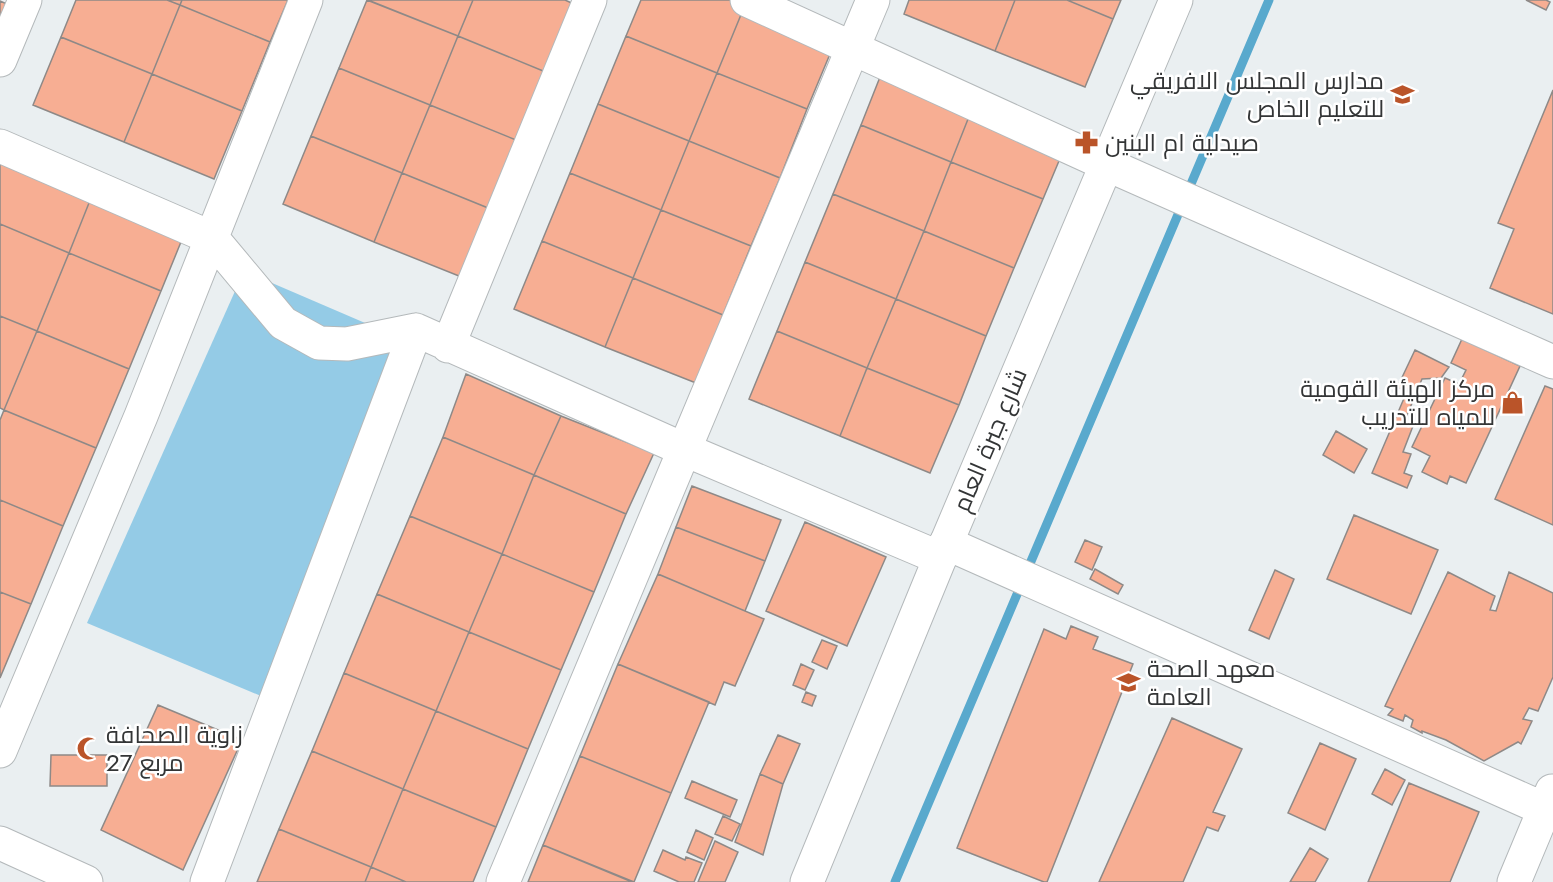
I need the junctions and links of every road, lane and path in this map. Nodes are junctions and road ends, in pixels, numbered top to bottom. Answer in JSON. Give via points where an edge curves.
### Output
{"nodes":[{"id":1,"x":25,"y":0,"type":"edge"},
{"id":2,"x":306,"y":0,"type":"edge"},
{"id":3,"x":590,"y":0,"type":"edge"},
{"id":4,"x":747,"y":0,"type":"edge"},
{"id":5,"x":873,"y":0,"type":"edge"},
{"id":6,"x":1176,"y":0,"type":"edge"},
{"id":7,"x":853,"y":48,"type":"junction"},
{"id":8,"x":0,"y":60,"type":"edge"},
{"id":9,"x":0,"y":146,"type":"edge"},
{"id":10,"x":1106,"y":164,"type":"junction"},
{"id":11,"x":212,"y":238,"type":"junction"},
{"id":12,"x":416,"y":330,"type":"junction"},
{"id":13,"x":448,"y":346,"type":"junction"},
{"id":14,"x":1553,"y":362,"type":"edge"},
{"id":15,"x":683,"y":449,"type":"junction"},
{"id":16,"x":943,"y":550,"type":"junction"},
{"id":17,"x":0,"y":751,"type":"edge"},
{"id":18,"x":1550,"y":804,"type":"edge"},
{"id":19,"x":0,"y":843,"type":"edge"},
{"id":20,"x":86,"y":882,"type":"edge"},
{"id":21,"x":207,"y":882,"type":"edge"},
{"id":22,"x":502,"y":882,"type":"edge"},
{"id":23,"x":807,"y":882,"type":"edge"},
{"id":24,"x":1514,"y":882,"type":"edge"}],
"edges":[{"from":1,"to":8,"type":"street"},
{"from":2,"to":11,"type":"street"},
{"from":3,"to":13,"type":"street"},
{"from":4,"to":7,"type":"street"},
{"from":5,"to":7,"type":"street"},
{"from":6,"to":10,"type":"street","name":"شارع جبرة العام"},
{"from":7,"to":10,"type":"street"},
{"from":7,"to":15,"type":"street"},
{"from":9,"to":11,"type":"street"},
{"from":10,"to":14,"type":"street"},
{"from":10,"to":16,"type":"street","name":"شارع جبرة العام"},
{"from":11,"to":12,"type":"street","via":[[283,323],[319,343],[347,344]]},
{"from":11,"to":17,"type":"street"},
{"from":12,"to":13,"type":"street"},
{"from":12,"to":21,"type":"street"},
{"from":13,"to":15,"type":"street"},
{"from":15,"to":16,"type":"street"},
{"from":15,"to":22,"type":"street"},
{"from":16,"to":18,"type":"street"},
{"from":16,"to":23,"type":"street","name":"شارع جبرة العام"},
{"from":18,"to":24,"type":"street"},
{"from":19,"to":20,"type":"street"}]}
